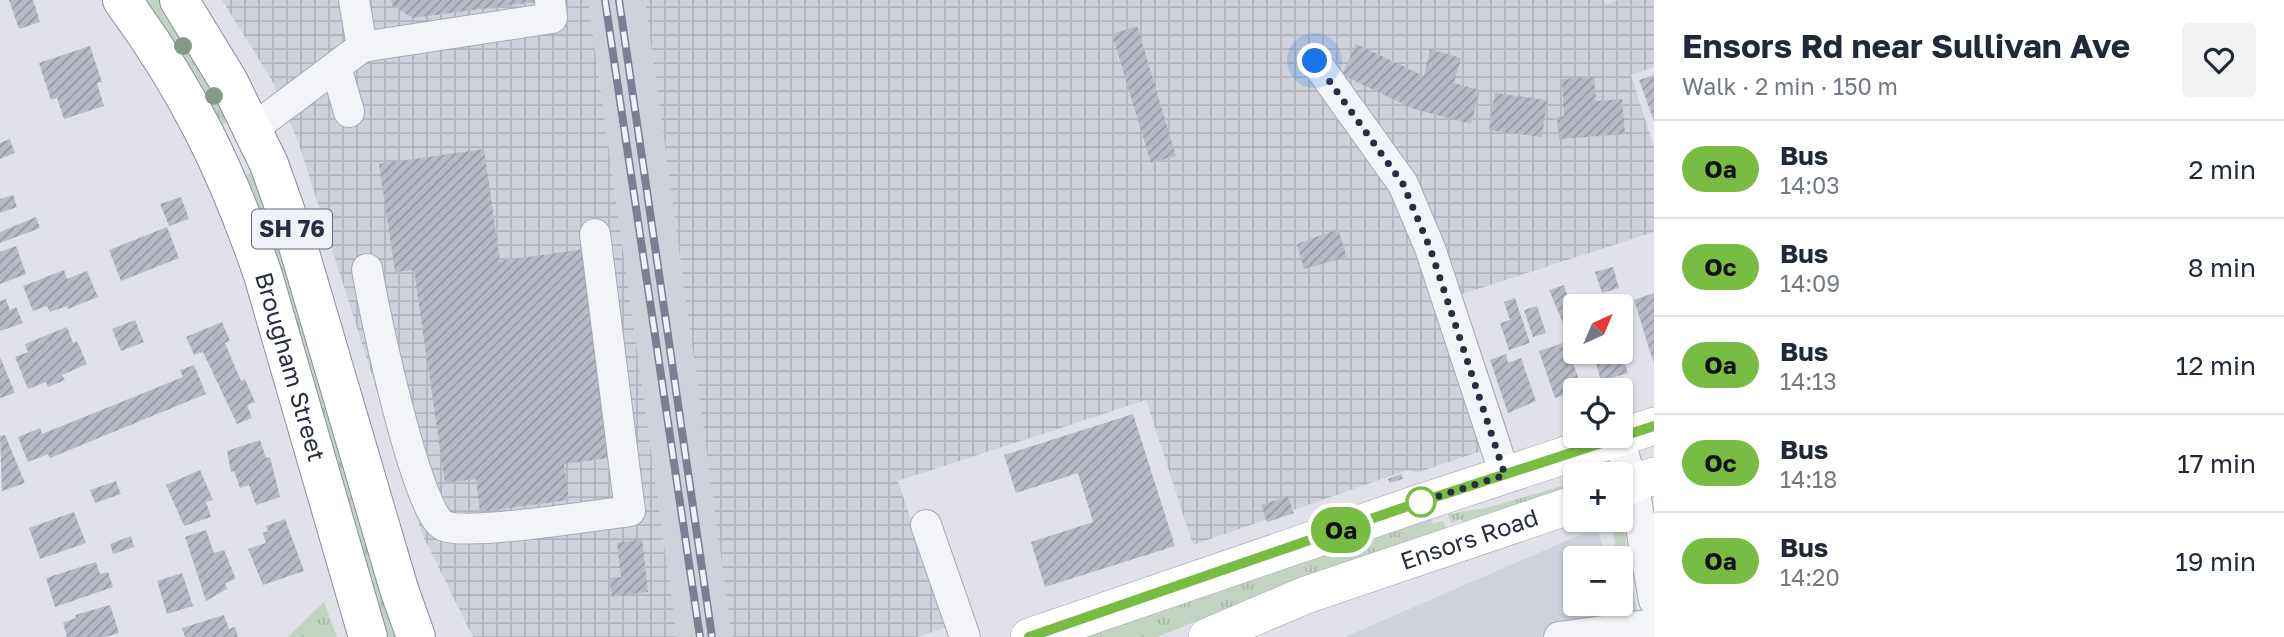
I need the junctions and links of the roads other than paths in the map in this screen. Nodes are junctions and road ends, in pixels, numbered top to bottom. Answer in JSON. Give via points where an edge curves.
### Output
{"nodes":[{"id":1,"x":122,"y":0,"type":"edge"},
{"id":2,"x":179,"y":0,"type":"edge"},
{"id":3,"x":354,"y":0,"type":"edge"},
{"id":4,"x":550,"y":0,"type":"edge"},
{"id":5,"x":362,"y":47,"type":"junction"},
{"id":6,"x":1315,"y":61,"type":"dead end"},
{"id":7,"x":336,"y":67,"type":"junction"},
{"id":8,"x":349,"y":112,"type":"dead end"},
{"id":9,"x":254,"y":128,"type":"junction"},
{"id":10,"x":595,"y":234,"type":"dead end"},
{"id":11,"x":367,"y":269,"type":"dead end"},
{"id":12,"x":1654,"y":426,"type":"edge"},
{"id":13,"x":1633,"y":433,"type":"edge"},
{"id":14,"x":1587,"y":448,"type":"edge"},
{"id":15,"x":1622,"y":448,"type":"edge"},
{"id":16,"x":1505,"y":475,"type":"junction"},
{"id":17,"x":1636,"y":482,"type":"edge"},
{"id":18,"x":1563,"y":508,"type":"edge"},
{"id":19,"x":926,"y":525,"type":"dead end"},
{"id":20,"x":399,"y":589,"type":"junction"},
{"id":21,"x":1654,"y":600,"type":"edge"},
{"id":22,"x":1654,"y":624,"type":"edge"},
{"id":23,"x":368,"y":637,"type":"edge"},
{"id":24,"x":416,"y":637,"type":"edge"},
{"id":25,"x":436,"y":637,"type":"edge"},
{"id":26,"x":965,"y":637,"type":"edge"},
{"id":27,"x":1029,"y":637,"type":"edge"},
{"id":28,"x":1207,"y":637,"type":"edge"},
{"id":29,"x":1559,"y":637,"type":"edge"}],
"edges":[{"from":1,"to":23,"type":"highway","name":"Brougham Street","number":"SH 76","via":[[202,123],[243,217]]},
{"from":2,"to":9,"type":"highway","name":"Brougham Street","number":"SH 76"},
{"from":3,"to":5,"type":"street"},
{"from":4,"to":5,"type":"street","via":[[552,19]]},
{"from":5,"to":7,"type":"street"},
{"from":6,"to":16,"type":"street","via":[[1403,184],[1430,248]]},
{"from":7,"to":8,"type":"street"},
{"from":7,"to":9,"type":"street"},
{"from":9,"to":20,"type":"highway","name":"Brougham Street","number":"SH 76","via":[[298,246]]},
{"from":10,"to":11,"type":"street","via":[[630,512],[476,528],[446,527],[434,519],[415,470]]},
{"from":12,"to":13,"type":"main road","name":"Ensors Road"},
{"from":14,"to":16,"type":"main road","name":"Ensors Road"},
{"from":15,"to":17,"type":"street"},
{"from":16,"to":27,"type":"main road","name":"Ensors Road"},
{"from":17,"to":21,"type":"street"},
{"from":18,"to":28,"type":"main road","name":"Ensors Road","via":[[1306,595]]},
{"from":19,"to":26,"type":"street"},
{"from":20,"to":24,"type":"highway","name":"Brougham Street","number":"SH 76"},
{"from":20,"to":25,"type":"highway"},
{"from":22,"to":29,"type":"street"}]}
